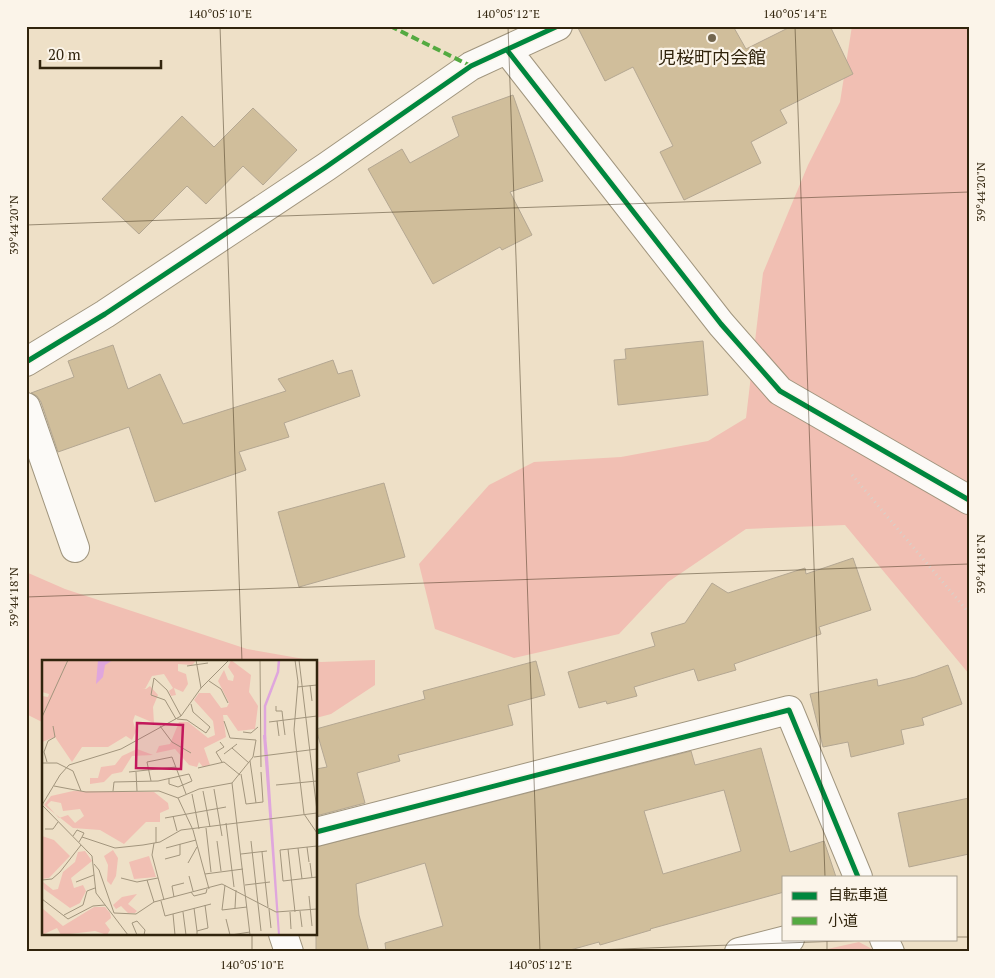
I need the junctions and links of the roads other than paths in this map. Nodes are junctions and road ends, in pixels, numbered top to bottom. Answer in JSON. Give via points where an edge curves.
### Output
{"nodes":[{"id":1,"x":558,"y":26,"type":"edge"},
{"id":2,"x":507,"y":50,"type":"junction"},
{"id":3,"x":26,"y":362,"type":"edge"},
{"id":4,"x":26,"y":407,"type":"edge"},
{"id":5,"x":969,"y":500,"type":"edge"},
{"id":6,"x":75,"y":548,"type":"dead end"},
{"id":7,"x":318,"y":831,"type":"edge"},
{"id":8,"x":858,"y":876,"type":"edge"},
{"id":9,"x":284,"y":936,"type":"edge"},
{"id":10,"x":786,"y":940,"type":"edge"},
{"id":11,"x":884,"y":940,"type":"edge"},
{"id":12,"x":289,"y":952,"type":"edge"},
{"id":13,"x":739,"y":952,"type":"edge"},
{"id":14,"x":890,"y":952,"type":"edge"}],
"edges":[{"from":1,"to":2,"type":"street"},
{"from":2,"to":3,"type":"street","via":[[471,66],[326,167],[105,314]]},
{"from":2,"to":5,"type":"street","via":[[721,324],[780,391]]},
{"from":4,"to":6,"type":"street"},
{"from":7,"to":8,"type":"street","via":[[789,710]]},
{"from":9,"to":12,"type":"street"},
{"from":10,"to":13,"type":"street"},
{"from":11,"to":14,"type":"street"}]}
